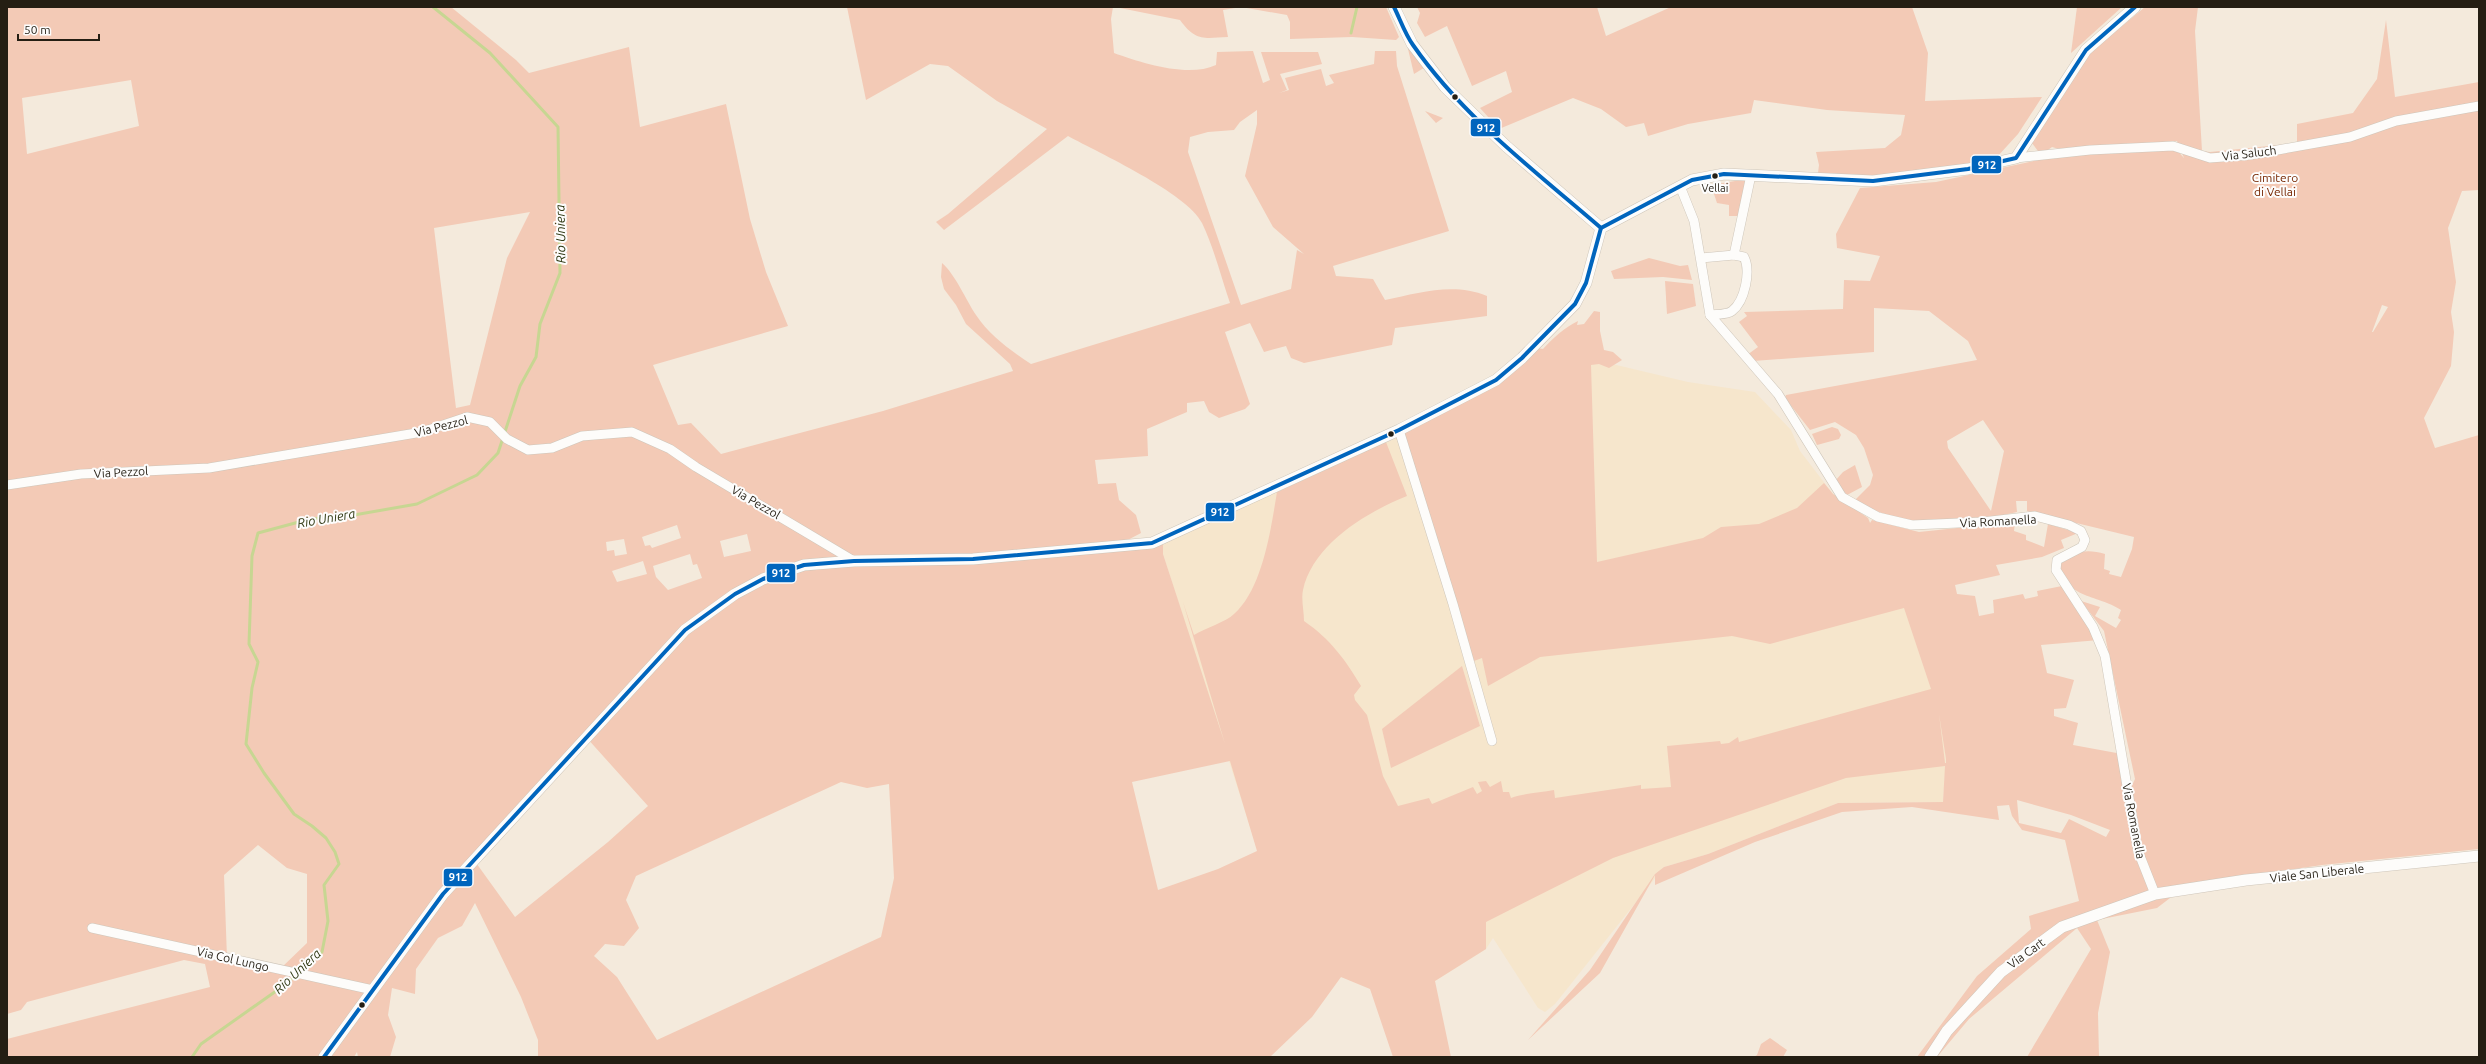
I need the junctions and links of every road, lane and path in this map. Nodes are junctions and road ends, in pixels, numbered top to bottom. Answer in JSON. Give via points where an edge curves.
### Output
{"nodes":[{"id":1,"x":1394,"y":7,"type":"edge"},
{"id":2,"x":2135,"y":7,"type":"edge"},
{"id":3,"x":2479,"y":106,"type":"edge"},
{"id":4,"x":2016,"y":158,"type":"junction"},
{"id":5,"x":1751,"y":175,"type":"junction"},
{"id":6,"x":1680,"y":186,"type":"junction"},
{"id":7,"x":1601,"y":228,"type":"junction"},
{"id":8,"x":1734,"y":255,"type":"junction"},
{"id":9,"x":1701,"y":258,"type":"junction"},
{"id":10,"x":1710,"y":314,"type":"junction"},
{"id":11,"x":1399,"y":430,"type":"junction"},
{"id":12,"x":7,"y":485,"type":"edge"},
{"id":13,"x":854,"y":561,"type":"junction"},
{"id":14,"x":1492,"y":741,"type":"dead end"},
{"id":15,"x":2479,"y":856,"type":"edge"},
{"id":16,"x":2155,"y":894,"type":"junction"},
{"id":17,"x":92,"y":928,"type":"dead end"},
{"id":18,"x":373,"y":990,"type":"junction"},
{"id":19,"x":324,"y":1057,"type":"edge"},
{"id":20,"x":1930,"y":1057,"type":"edge"}],
"edges":[{"from":1,"to":7,"type":"street","via":[[1412,44],[1445,88],[1506,146]]},
{"from":2,"to":4,"type":"street","via":[[2086,50]]},
{"from":3,"to":4,"type":"street","name":"Via Saluch","via":[[2396,121],[2350,136],[2250,155],[2210,158],[2173,146],[2090,150]]},
{"from":4,"to":5,"type":"street","via":[[1968,169],[1873,181]]},
{"from":5,"to":6,"type":"street","via":[[1724,174],[1692,180]]},
{"from":5,"to":8,"type":"street"},
{"from":6,"to":7,"type":"street"},
{"from":6,"to":9,"type":"street","via":[[1694,221]]},
{"from":7,"to":11,"type":"street","via":[[1586,283],[1575,304],[1566,314],[1496,380]]},
{"from":8,"to":9,"type":"street"},
{"from":8,"to":10,"type":"street","via":[[1744,257],[1747,264],[1743,296],[1730,312]]},
{"from":9,"to":10,"type":"street"},
{"from":10,"to":16,"type":"street","name":"Via Romanella","via":[[1778,394],[1842,497],[1878,517],[1912,525],[1982,522],[2035,516],[2081,531],[2085,540],[2082,547],[2057,560],[2056,570],[2093,627],[2105,656],[2138,851]]},
{"from":11,"to":13,"type":"street","via":[[1152,543],[973,559]]},
{"from":11,"to":14,"type":"street"},
{"from":12,"to":13,"type":"street","name":"Via Pezzol","via":[[81,474],[209,468],[422,432],[467,417],[490,422],[507,439],[528,450],[552,448],[582,436],[632,432],[670,449]]},
{"from":13,"to":18,"type":"street","via":[[804,565],[763,579],[735,594],[685,630],[443,894]]},
{"from":15,"to":16,"type":"street","name":"Viale San Liberale","via":[[2246,880]]},
{"from":16,"to":20,"type":"street","name":"Via Cart","via":[[2056,931],[2001,972],[1946,1030]]},
{"from":17,"to":18,"type":"street","name":"Via Col Lungo"},
{"from":18,"to":19,"type":"street"}]}
